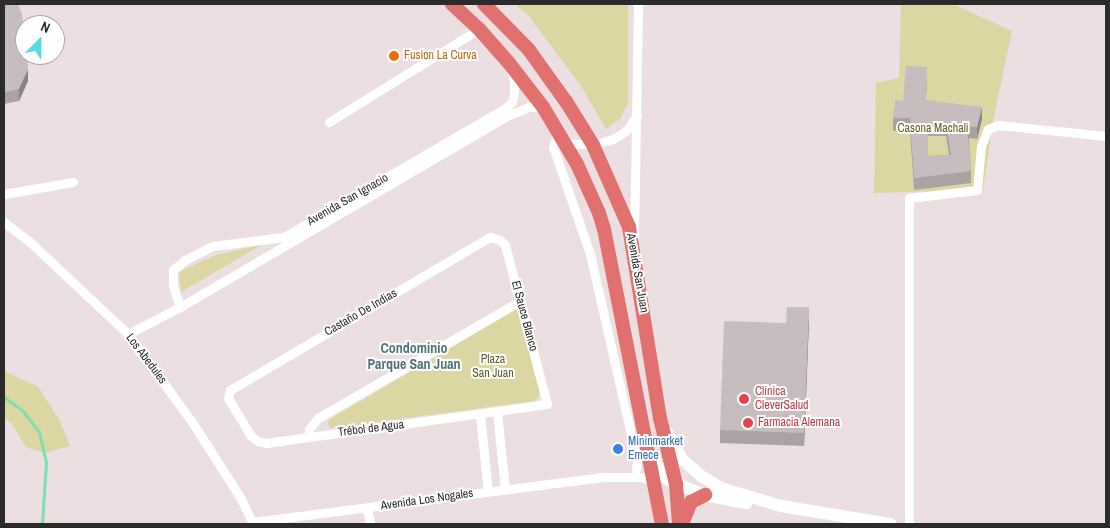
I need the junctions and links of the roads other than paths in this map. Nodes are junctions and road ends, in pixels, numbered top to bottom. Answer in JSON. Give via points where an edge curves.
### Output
{"nodes":[{"id":1,"x":452,"y":4,"type":"edge"},
{"id":2,"x":484,"y":4,"type":"edge"},
{"id":3,"x":638,"y":4,"type":"edge"},
{"id":4,"x":479,"y":29,"type":"junction"},
{"id":5,"x":509,"y":63,"type":"junction"},
{"id":6,"x":543,"y":107,"type":"junction"},
{"id":7,"x":637,"y":114,"type":"junction"},
{"id":8,"x":329,"y":122,"type":"dead end"},
{"id":9,"x":558,"y":131,"type":"junction"},
{"id":10,"x":1106,"y":136,"type":"edge"},
{"id":11,"x":566,"y":143,"type":"junction"},
{"id":12,"x":593,"y":145,"type":"junction"},
{"id":13,"x":404,"y":172,"type":"junction"},
{"id":14,"x":74,"y":182,"type":"dead end"},
{"id":15,"x":4,"y":194,"type":"edge"},
{"id":16,"x":4,"y":222,"type":"edge"},
{"id":17,"x":490,"y":237,"type":"joint"},
{"id":18,"x":286,"y":241,"type":"junction"},
{"id":19,"x":633,"y":248,"type":"junction"},
{"id":20,"x":520,"y":301,"type":"junction"},
{"id":21,"x":180,"y":306,"type":"junction"},
{"id":22,"x":128,"y":334,"type":"junction"},
{"id":23,"x":232,"y":388,"type":"joint"},
{"id":24,"x":547,"y":404,"type":"joint"},
{"id":25,"x":497,"y":412,"type":"junction"},
{"id":26,"x":480,"y":415,"type":"junction"},
{"id":27,"x":660,"y":418,"type":"junction"},
{"id":28,"x":308,"y":437,"type":"junction"},
{"id":29,"x":648,"y":451,"type":"junction"},
{"id":30,"x":636,"y":469,"type":"junction"},
{"id":31,"x":601,"y":477,"type":"junction"},
{"id":32,"x":653,"y":482,"type":"junction"},
{"id":33,"x":676,"y":484,"type":"junction"},
{"id":34,"x":505,"y":490,"type":"junction"},
{"id":35,"x":488,"y":492,"type":"junction"},
{"id":36,"x":704,"y":495,"type":"junction"},
{"id":37,"x":781,"y":506,"type":"junction"},
{"id":38,"x":367,"y":508,"type":"junction"},
{"id":39,"x":252,"y":523,"type":"edge"},
{"id":40,"x":370,"y":524,"type":"edge"},
{"id":41,"x":662,"y":524,"type":"edge"},
{"id":42,"x":680,"y":524,"type":"edge"},
{"id":43,"x":891,"y":524,"type":"edge"},
{"id":44,"x":909,"y":524,"type":"edge"}],
"edges":[{"from":1,"to":4,"type":"main road","name":"Avenida San Juan"},
{"from":2,"to":12,"type":"main road","name":"Avenida San Juan","via":[[551,78]]},
{"from":3,"to":7,"type":"street"},
{"from":4,"to":5,"type":"main road","name":"Avenida San Juan"},
{"from":4,"to":8,"type":"street"},
{"from":5,"to":6,"type":"main road","name":"Avenida San Juan"},
{"from":5,"to":13,"type":"street","name":"Avenida San Ignacio","via":[[514,80],[512,102]]},
{"from":6,"to":9,"type":"main road","name":"Avenida San Juan"},
{"from":6,"to":13,"type":"street","name":"Avenida San Ignacio","via":[[520,109]]},
{"from":7,"to":12,"type":"street","via":[[626,131]]},
{"from":7,"to":19,"type":"street"},
{"from":9,"to":11,"type":"main road","name":"Avenida San Juan"},
{"from":9,"to":30,"type":"street","via":[[553,147],[590,254],[637,461]]},
{"from":10,"to":44,"type":"street","via":[[998,125],[988,129],[981,146],[977,190],[909,198]]},
{"from":11,"to":12,"type":"street"},
{"from":11,"to":29,"type":"main road","name":"Avenida San Juan","via":[[604,229]]},
{"from":12,"to":19,"type":"main road","name":"Avenida San Juan","via":[[629,227]]},
{"from":13,"to":18,"type":"street","name":"Avenida San Ignacio"},
{"from":14,"to":15,"type":"street"},
{"from":16,"to":22,"type":"street","name":"Los Abedules","via":[[30,242]]},
{"from":17,"to":20,"type":"street","name":"El Sauce Blanco","via":[[506,244]]},
{"from":17,"to":23,"type":"street","name":"Castaño De Indias"},
{"from":18,"to":21,"type":"street","name":"Avenida San Ignacio"},
{"from":18,"to":21,"type":"street","name":"Avenida San Ignacio","via":[[213,246],[185,260],[173,270],[173,285]]},
{"from":19,"to":27,"type":"main road","name":"Avenida San Juan"},
{"from":20,"to":24,"type":"street","name":"El Sauce Blanco"},
{"from":20,"to":28,"type":"street","via":[[318,418],[309,429]]},
{"from":21,"to":22,"type":"street","name":"Avenida San Ignacio"},
{"from":22,"to":39,"type":"street","name":"Los Abedules","via":[[192,422],[240,497]]},
{"from":23,"to":28,"type":"street","name":"Trébol de Agua","via":[[228,398],[254,439],[266,443]]},
{"from":24,"to":25,"type":"street","name":"Trébol de Agua"},
{"from":25,"to":26,"type":"street","name":"Trébol de Agua"},
{"from":25,"to":34,"type":"street"},
{"from":26,"to":28,"type":"street","name":"Trébol de Agua"},
{"from":26,"to":35,"type":"street"},
{"from":27,"to":33,"type":"main road","name":"Avenida San Juan"},
{"from":27,"to":37,"type":"main road","via":[[682,459],[701,476],[721,488]]},
{"from":29,"to":30,"type":"street"},
{"from":29,"to":32,"type":"main road","name":"Avenida San Juan"},
{"from":29,"to":33,"type":"main road","via":[[661,474]]},
{"from":30,"to":31,"type":"street","name":"Avenida Los Nogales"},
{"from":31,"to":32,"type":"street","name":"Avenida Los Nogales","via":[[643,477]]},
{"from":31,"to":34,"type":"street","name":"Avenida Los Nogales"},
{"from":32,"to":41,"type":"main road","name":"Avenida San Juan"},
{"from":33,"to":36,"type":"main road"},
{"from":33,"to":42,"type":"main road","name":"Avenida San Juan"},
{"from":34,"to":35,"type":"street","name":"Avenida Los Nogales"},
{"from":35,"to":38,"type":"street","name":"Avenida Los Nogales"},
{"from":36,"to":37,"type":"main road","via":[[761,506]]},
{"from":36,"to":42,"type":"main road","via":[[691,502]]},
{"from":37,"to":43,"type":"main road"},
{"from":38,"to":39,"type":"street","name":"Avenida Los Nogales"},
{"from":38,"to":40,"type":"street"}]}
